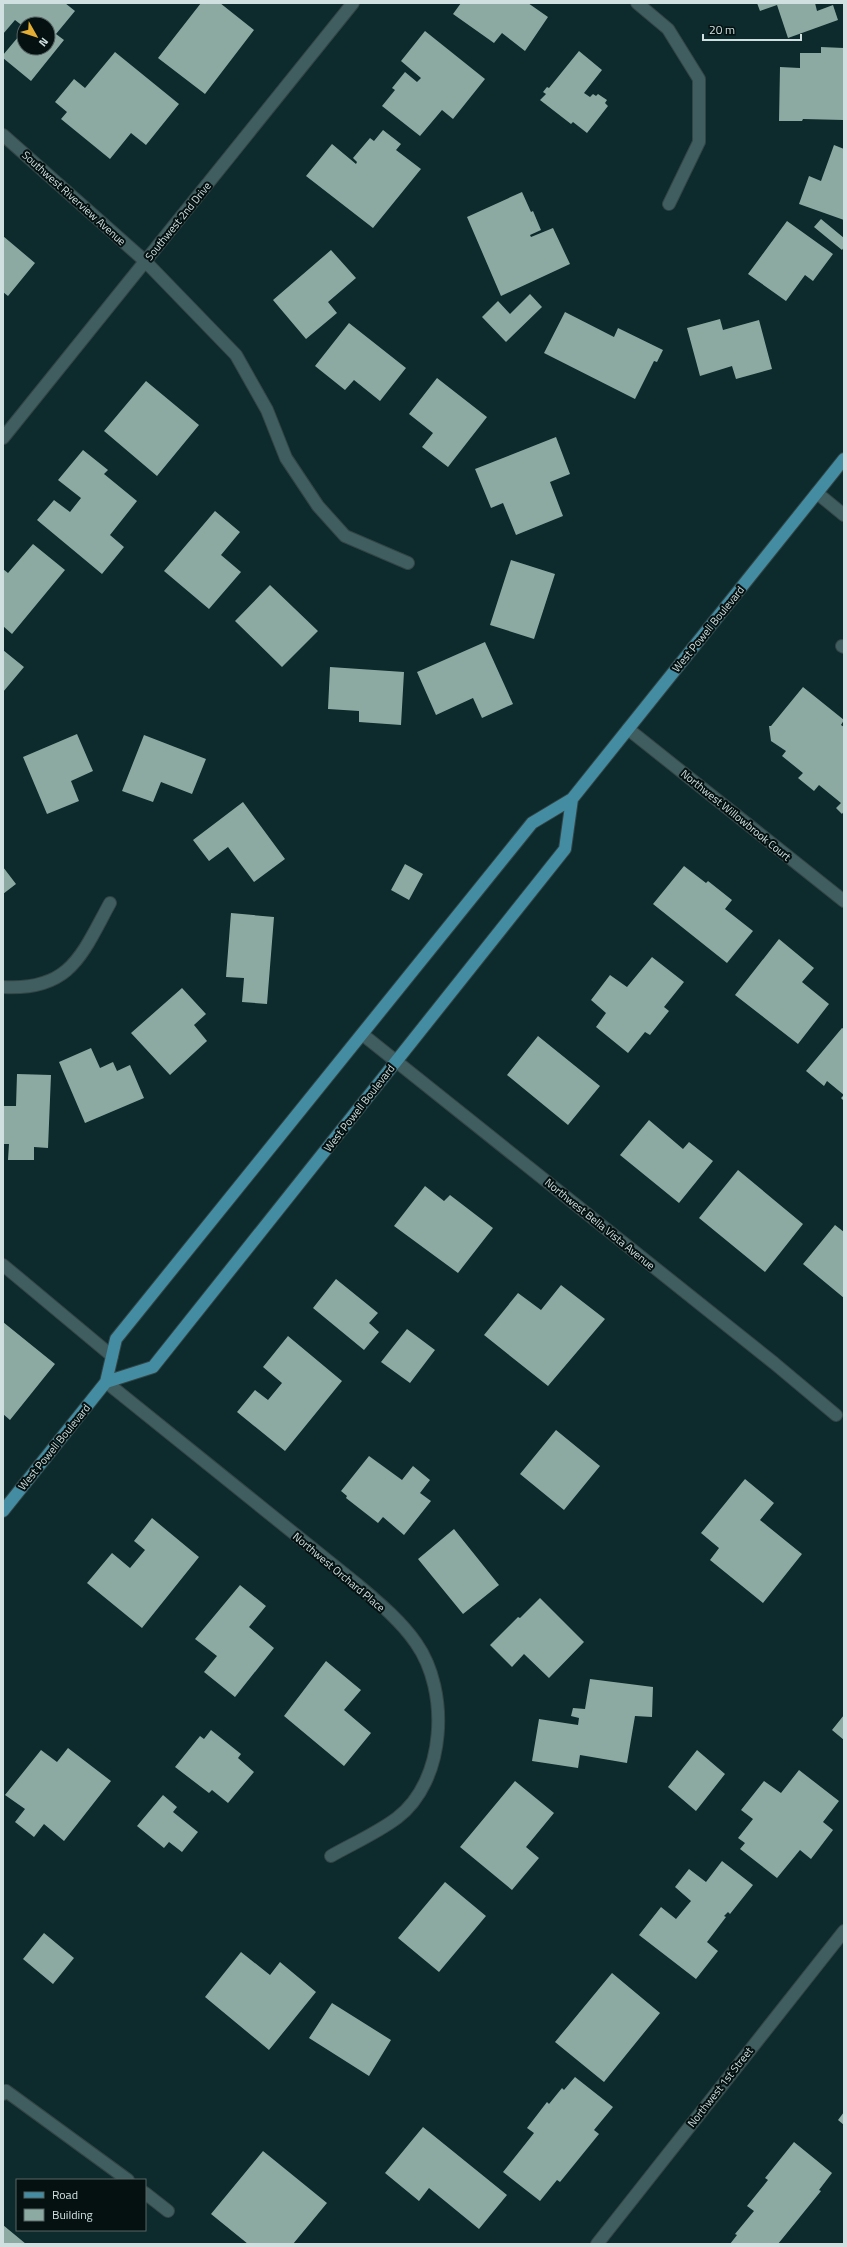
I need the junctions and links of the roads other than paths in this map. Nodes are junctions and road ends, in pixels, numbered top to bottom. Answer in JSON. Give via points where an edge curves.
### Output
{"nodes":[{"id":1,"x":354,"y":3,"type":"edge"},
{"id":2,"x":637,"y":3,"type":"edge"},
{"id":3,"x":3,"y":135,"type":"edge"},
{"id":4,"x":669,"y":204,"type":"dead end"},
{"id":5,"x":145,"y":261,"type":"junction"},
{"id":6,"x":3,"y":438,"type":"edge"},
{"id":7,"x":844,"y":459,"type":"edge"},
{"id":8,"x":817,"y":493,"type":"junction"},
{"id":9,"x":844,"y":515,"type":"edge"},
{"id":10,"x":408,"y":563,"type":"dead end"},
{"id":11,"x":628,"y":729,"type":"junction"},
{"id":12,"x":572,"y":799,"type":"junction"},
{"id":13,"x":844,"y":900,"type":"edge"},
{"id":14,"x":110,"y":903,"type":"dead end"},
{"id":15,"x":3,"y":987,"type":"edge"},
{"id":16,"x":362,"y":1034,"type":"junction"},
{"id":17,"x":396,"y":1061,"type":"junction"},
{"id":18,"x":3,"y":1265,"type":"edge"},
{"id":19,"x":112,"y":1356,"type":"junction"},
{"id":20,"x":106,"y":1382,"type":"junction"},
{"id":21,"x":836,"y":1415,"type":"dead end"},
{"id":22,"x":3,"y":1511,"type":"edge"},
{"id":23,"x":331,"y":1856,"type":"dead end"},
{"id":24,"x":844,"y":1931,"type":"edge"},
{"id":25,"x":3,"y":2094,"type":"edge"},
{"id":26,"x":127,"y":2179,"type":"edge"},
{"id":27,"x":146,"y":2194,"type":"edge"},
{"id":28,"x":168,"y":2211,"type":"dead end"},
{"id":29,"x":597,"y":2244,"type":"edge"}],
"edges":[{"from":1,"to":5,"type":"street","name":"Southwest 2nd Drive"},
{"from":2,"to":4,"type":"street","via":[[668,28],[699,79],[699,142]]},
{"from":3,"to":5,"type":"street","name":"Southwest Riverview Avenue"},
{"from":5,"to":6,"type":"street","name":"Southwest 2nd Drive"},
{"from":5,"to":10,"type":"street","name":"Southwest Riverview Avenue","via":[[236,355],[267,410],[286,458],[318,506],[345,536]]},
{"from":7,"to":8,"type":"main road","name":"West Powell Boulevard"},
{"from":8,"to":9,"type":"street"},
{"from":8,"to":11,"type":"main road","name":"West Powell Boulevard"},
{"from":11,"to":12,"type":"main road","name":"West Powell Boulevard"},
{"from":11,"to":13,"type":"street","name":"Northwest Willowbrook Court"},
{"from":12,"to":16,"type":"main road","name":"West Powell Boulevard","via":[[532,823]]},
{"from":12,"to":17,"type":"main road","name":"West Powell Boulevard","via":[[565,849]]},
{"from":14,"to":15,"type":"street","via":[[78,961],[62,974],[35,986]]},
{"from":16,"to":17,"type":"street","name":"Northwest Bella Vista Avenue"},
{"from":16,"to":19,"type":"main road","name":"West Powell Boulevard","via":[[116,1339]]},
{"from":17,"to":20,"type":"main road","name":"West Powell Boulevard","via":[[153,1367]]},
{"from":17,"to":21,"type":"street","name":"Northwest Bella Vista Avenue"},
{"from":18,"to":19,"type":"street"},
{"from":19,"to":20,"type":"main road","name":"West Powell Boulevard"},
{"from":20,"to":22,"type":"main road","name":"West Powell Boulevard"},
{"from":20,"to":23,"type":"street","name":"Northwest Orchard Place","via":[[358,1585],[383,1607],[416,1643],[432,1677],[439,1717],[434,1758],[421,1792],[397,1818]]},
{"from":24,"to":29,"type":"street","name":"Northwest 1st Street"},
{"from":25,"to":26,"type":"street","via":[[6,2091]]},
{"from":27,"to":28,"type":"street"}]}
